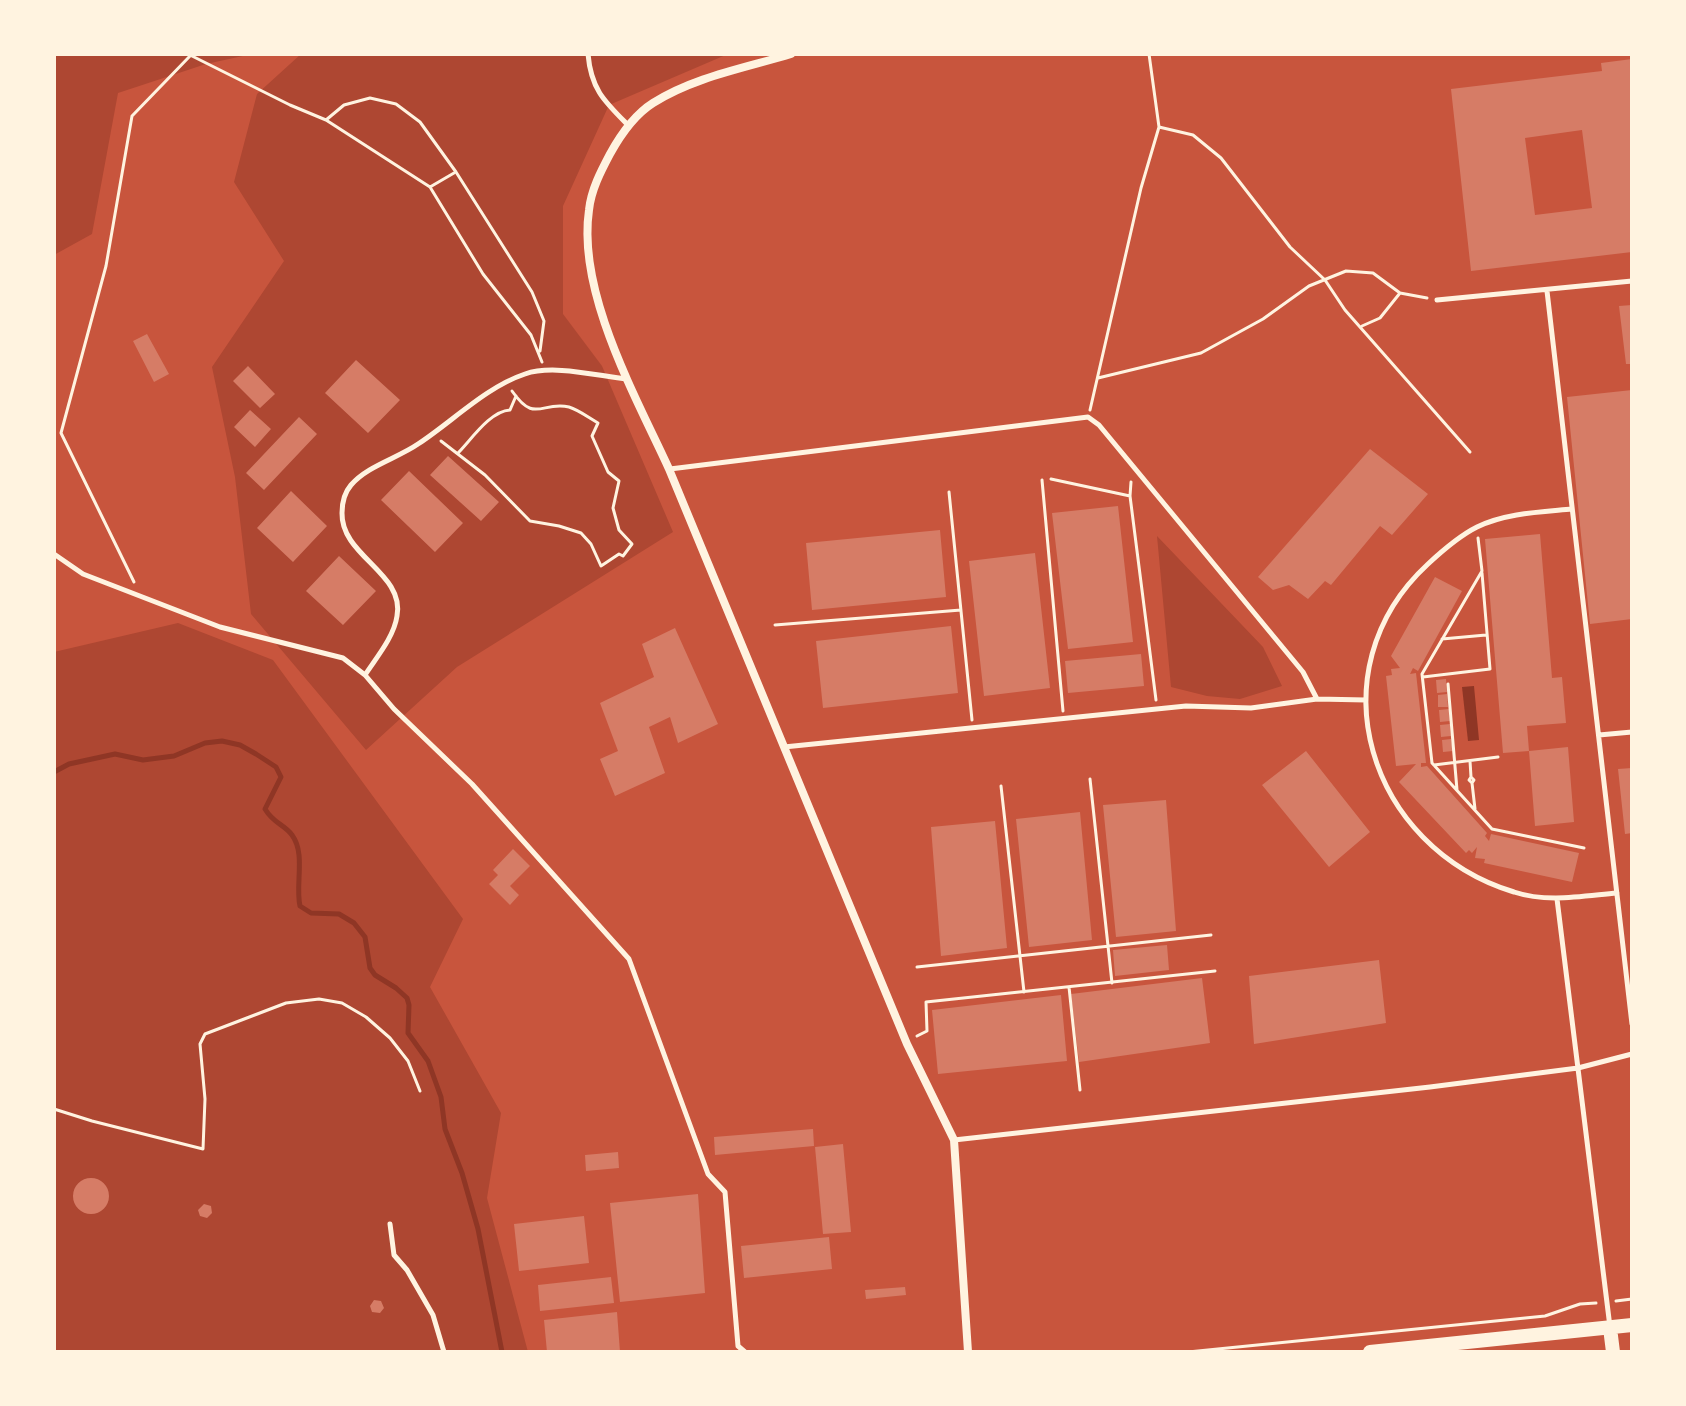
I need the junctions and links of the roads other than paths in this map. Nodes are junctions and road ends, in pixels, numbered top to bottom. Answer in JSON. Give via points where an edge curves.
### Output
{"nodes":[{"id":1,"x":588,"y":54,"type":"edge"},
{"id":2,"x":791,"y":54,"type":"edge"},
{"id":3,"x":628,"y":125,"type":"junction"},
{"id":4,"x":1632,"y":281,"type":"edge"},
{"id":5,"x":1547,"y":291,"type":"junction"},
{"id":6,"x":1437,"y":300,"type":"road end"},
{"id":7,"x":628,"y":379,"type":"junction"},
{"id":8,"x":669,"y":469,"type":"junction"},
{"id":9,"x":1572,"y":509,"type":"junction"},
{"id":10,"x":54,"y":554,"type":"edge"},
{"id":11,"x":365,"y":675,"type":"junction"},
{"id":12,"x":1317,"y":699,"type":"junction"},
{"id":13,"x":1366,"y":700,"type":"junction"},
{"id":14,"x":1632,"y":732,"type":"edge"},
{"id":15,"x":1599,"y":735,"type":"junction"},
{"id":16,"x":784,"y":747,"type":"junction"},
{"id":17,"x":1617,"y":893,"type":"junction"},
{"id":18,"x":1557,"y":899,"type":"junction"},
{"id":19,"x":1632,"y":1024,"type":"edge"},
{"id":20,"x":1632,"y":1054,"type":"edge"},
{"id":21,"x":1578,"y":1068,"type":"junction"},
{"id":22,"x":954,"y":1140,"type":"junction"},
{"id":23,"x":390,"y":1224,"type":"dead end"},
{"id":24,"x":1632,"y":1325,"type":"edge"},
{"id":25,"x":1610,"y":1328,"type":"junction"},
{"id":26,"x":444,"y":1352,"type":"edge"},
{"id":27,"x":745,"y":1352,"type":"edge"},
{"id":28,"x":968,"y":1352,"type":"edge"},
{"id":29,"x":1370,"y":1352,"type":"edge"},
{"id":30,"x":1613,"y":1352,"type":"edge"}],
"edges":[{"from":1,"to":3,"type":"lane","via":[[590,77]]},
{"from":2,"to":3,"type":"street","via":[[675,91]]},
{"from":3,"to":7,"type":"street","via":[[593,190],[586,237],[592,281]]},
{"from":4,"to":5,"type":"lane"},
{"from":5,"to":6,"type":"lane"},
{"from":5,"to":9,"type":"lane"},
{"from":7,"to":8,"type":"street"},
{"from":7,"to":11,"type":"lane","via":[[545,370],[525,374],[349,487],[342,522],[347,536],[395,595],[397,616]]},
{"from":8,"to":12,"type":"lane","via":[[1088,417],[1303,672]]},
{"from":8,"to":16,"type":"street"},
{"from":9,"to":13,"type":"lane","via":[[1476,527],[1419,572],[1383,624]]},
{"from":9,"to":15,"type":"lane"},
{"from":10,"to":11,"type":"lane","via":[[83,574],[220,627],[343,658]]},
{"from":11,"to":27,"type":"lane","via":[[472,784],[629,959],[708,1174],[725,1192],[738,1346]]},
{"from":12,"to":13,"type":"lane"},
{"from":12,"to":16,"type":"lane","via":[[1251,708],[1186,706]]},
{"from":13,"to":18,"type":"lane","via":[[1378,771],[1395,807],[1423,840],[1480,880],[1517,894]]},
{"from":14,"to":15,"type":"lane"},
{"from":15,"to":17,"type":"lane"},
{"from":16,"to":22,"type":"street","via":[[906,1040]]},
{"from":17,"to":18,"type":"lane"},
{"from":17,"to":19,"type":"lane"},
{"from":18,"to":21,"type":"lane"},
{"from":20,"to":21,"type":"lane"},
{"from":21,"to":22,"type":"lane"},
{"from":21,"to":25,"type":"lane"},
{"from":22,"to":28,"type":"street"},
{"from":23,"to":26,"type":"lane","via":[[394,1255],[433,1315]]},
{"from":24,"to":25,"type":"main road"},
{"from":25,"to":29,"type":"main road"},
{"from":25,"to":30,"type":"main road"}]}
